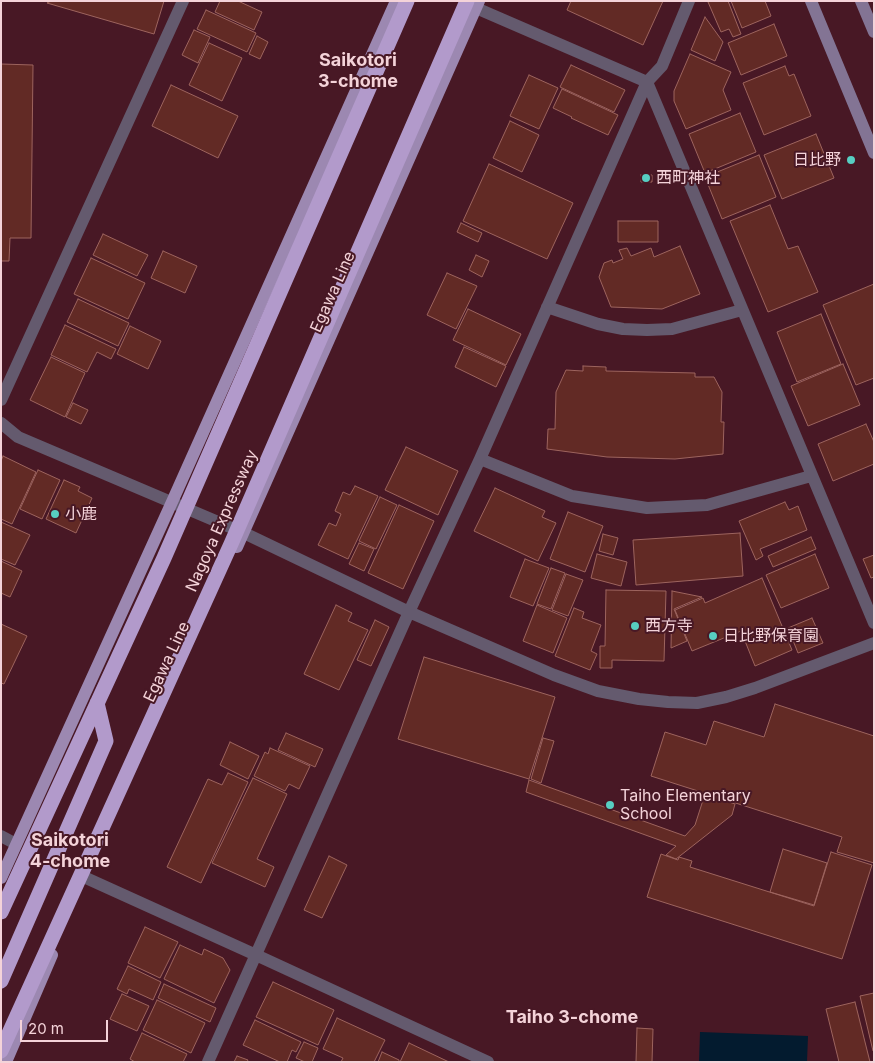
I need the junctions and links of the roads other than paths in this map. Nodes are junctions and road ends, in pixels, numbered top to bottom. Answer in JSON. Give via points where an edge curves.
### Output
{"nodes":[{"id":1,"x":183,"y":1,"type":"edge"},
{"id":2,"x":396,"y":1,"type":"edge"},
{"id":3,"x":407,"y":1,"type":"edge"},
{"id":4,"x":689,"y":1,"type":"edge"},
{"id":5,"x":811,"y":1,"type":"edge"},
{"id":6,"x":861,"y":1,"type":"edge"},
{"id":7,"x":474,"y":4,"type":"edge"},
{"id":8,"x":874,"y":32,"type":"edge"},
{"id":9,"x":647,"y":82,"type":"junction"},
{"id":10,"x":874,"y":153,"type":"edge"},
{"id":11,"x":547,"y":307,"type":"junction"},
{"id":12,"x":742,"y":310,"type":"junction"},
{"id":13,"x":1,"y":400,"type":"edge"},
{"id":14,"x":1,"y":422,"type":"edge"},
{"id":15,"x":480,"y":459,"type":"junction"},
{"id":16,"x":811,"y":476,"type":"junction"},
{"id":17,"x":172,"y":502,"type":"junction"},
{"id":18,"x":244,"y":532,"type":"junction"},
{"id":19,"x":409,"y":612,"type":"junction"},
{"id":20,"x":874,"y":623,"type":"edge"},
{"id":21,"x":874,"y":643,"type":"edge"},
{"id":22,"x":97,"y":702,"type":"junction"},
{"id":23,"x":1,"y":836,"type":"edge"},
{"id":24,"x":16,"y":844,"type":"junction"},
{"id":25,"x":1,"y":878,"type":"edge"},
{"id":26,"x":86,"y":878,"type":"junction"},
{"id":27,"x":1,"y":912,"type":"edge"},
{"id":28,"x":256,"y":955,"type":"junction"},
{"id":29,"x":1,"y":981,"type":"edge"},
{"id":30,"x":1,"y":1051,"type":"edge"},
{"id":31,"x":6,"y":1062,"type":"edge"},
{"id":32,"x":208,"y":1062,"type":"edge"},
{"id":33,"x":488,"y":1062,"type":"edge"}],
"edges":[{"from":1,"to":13,"type":"street"},
{"from":2,"to":17,"type":"main road"},
{"from":3,"to":22,"type":"highway","bridge":true,"via":[[164,558]]},
{"from":4,"to":9,"type":"street","via":[[662,66]]},
{"from":5,"to":10,"type":"street"},
{"from":6,"to":8,"type":"street"},
{"from":7,"to":9,"type":"street"},
{"from":7,"to":18,"type":"main road","name":"Egawa Line"},
{"from":7,"to":30,"type":"highway","name":"Nagoya Expressway","bridge":true},
{"from":9,"to":11,"type":"street"},
{"from":9,"to":12,"type":"street"},
{"from":11,"to":12,"type":"street","via":[[598,324],[646,330],[672,329]]},
{"from":11,"to":15,"type":"street"},
{"from":12,"to":16,"type":"street"},
{"from":14,"to":17,"type":"street","via":[[18,437]]},
{"from":15,"to":16,"type":"street","via":[[572,496],[646,508],[707,505]]},
{"from":15,"to":19,"type":"street"},
{"from":16,"to":20,"type":"street"},
{"from":17,"to":18,"type":"street"},
{"from":17,"to":24,"type":"main road"},
{"from":18,"to":19,"type":"street"},
{"from":18,"to":26,"type":"main road","name":"Egawa Line"},
{"from":19,"to":21,"type":"street","via":[[598,691],[668,702],[726,697]]},
{"from":19,"to":28,"type":"street"},
{"from":22,"to":27,"type":"highway","bridge":true},
{"from":22,"to":29,"type":"highway","bridge":true,"via":[[106,741]]},
{"from":23,"to":24,"type":"street"},
{"from":24,"to":25,"type":"main road"},
{"from":26,"to":28,"type":"street"},
{"from":26,"to":31,"type":"main road","name":"Egawa Line"},
{"from":28,"to":32,"type":"street"},
{"from":28,"to":33,"type":"street"}]}
